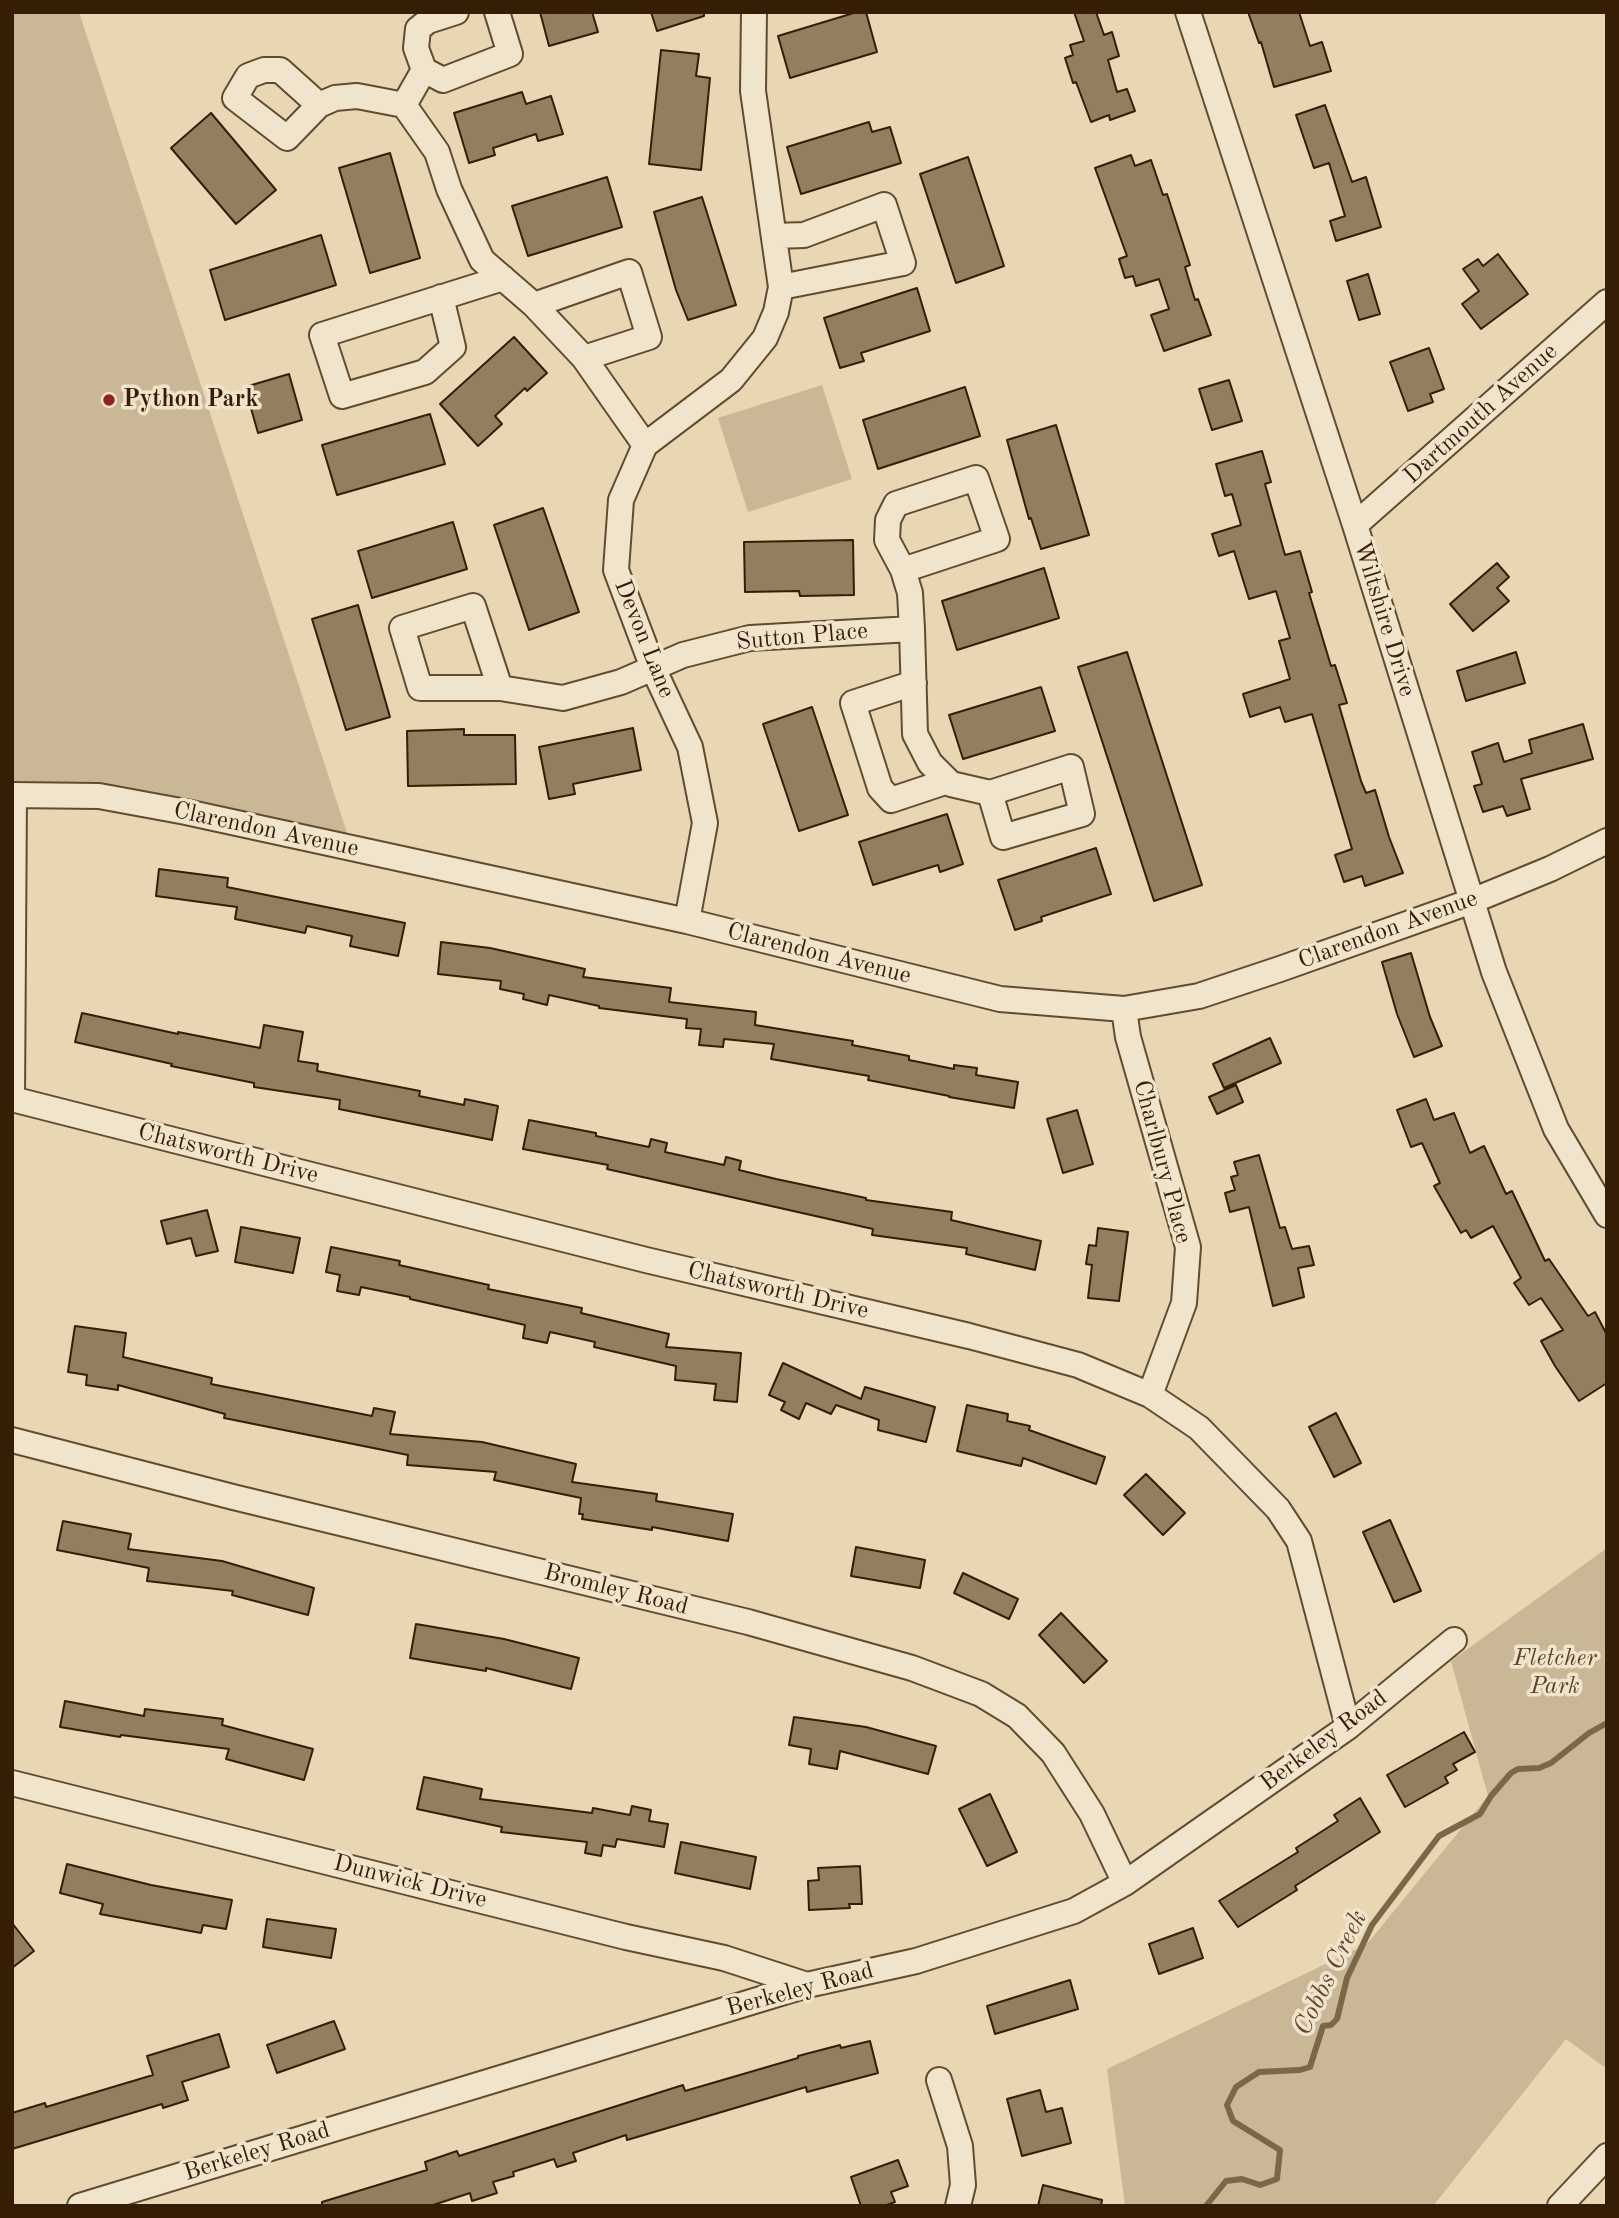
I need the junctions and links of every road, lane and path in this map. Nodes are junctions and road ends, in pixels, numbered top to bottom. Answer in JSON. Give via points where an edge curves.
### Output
{"nodes":[{"id":1,"x":456,"y":12,"type":"edge"},
{"id":2,"x":497,"y":12,"type":"edge"},
{"id":3,"x":754,"y":12,"type":"edge"},
{"id":4,"x":1188,"y":12,"type":"edge"},
{"id":5,"x":424,"y":70,"type":"junction"},
{"id":6,"x":319,"y":105,"type":"dead end"},
{"id":7,"x":404,"y":105,"type":"junction"},
{"id":8,"x":774,"y":236,"type":"junction"},
{"id":9,"x":503,"y":278,"type":"junction"},
{"id":10,"x":781,"y":287,"type":"junction"},
{"id":11,"x":441,"y":297,"type":"junction"},
{"id":12,"x":1607,"y":302,"type":"edge"},
{"id":13,"x":534,"y":305,"type":"junction"},
{"id":14,"x":584,"y":358,"type":"junction"},
{"id":15,"x":645,"y":446,"type":"junction"},
{"id":16,"x":1355,"y":525,"type":"junction"},
{"id":17,"x":903,"y":570,"type":"junction"},
{"id":18,"x":912,"y":629,"type":"junction"},
{"id":19,"x":653,"y":668,"type":"junction"},
{"id":20,"x":914,"y":683,"type":"junction"},
{"id":21,"x":500,"y":688,"type":"dead end"},
{"id":22,"x":948,"y":781,"type":"junction"},
{"id":23,"x":990,"y":793,"type":"dead end"},
{"id":24,"x":13,"y":795,"type":"edge"},
{"id":25,"x":1607,"y":841,"type":"edge"},
{"id":26,"x":1472,"y":901,"type":"junction"},
{"id":27,"x":687,"y":921,"type":"junction"},
{"id":28,"x":1124,"y":1009,"type":"junction"},
{"id":29,"x":12,"y":1099,"type":"edge"},
{"id":30,"x":1607,"y":1215,"type":"edge"},
{"id":31,"x":1150,"y":1395,"type":"junction"},
{"id":32,"x":12,"y":1440,"type":"edge"},
{"id":33,"x":1454,"y":1640,"type":"dead end"},
{"id":34,"x":1348,"y":1727,"type":"junction"},
{"id":35,"x":12,"y":1783,"type":"edge"},
{"id":36,"x":1125,"y":1883,"type":"junction"},
{"id":37,"x":807,"y":1985,"type":"junction"},
{"id":38,"x":939,"y":2080,"type":"dead end"},
{"id":39,"x":1607,"y":2156,"type":"edge"},
{"id":40,"x":80,"y":2206,"type":"edge"},
{"id":41,"x":958,"y":2206,"type":"edge"},
{"id":42,"x":1560,"y":2206,"type":"edge"}],
"edges":[{"from":1,"to":5,"type":"street","via":[[418,29],[416,48]]},
{"from":2,"to":5,"type":"street","via":[[510,54],[443,80]]},
{"from":3,"to":8,"type":"street","name":"Devon Lane","via":[[753,91]]},
{"from":4,"to":16,"type":"street","name":"Wiltshire Drive"},
{"from":5,"to":7,"type":"street"},
{"from":6,"to":7,"type":"street","via":[[357,96]]},
{"from":7,"to":9,"type":"street","via":[[437,152],[482,260]]},
{"from":8,"to":10,"type":"street","name":"Devon Lane"},
{"from":8,"to":10,"type":"street","via":[[804,234],[884,205],[903,263]]},
{"from":9,"to":11,"type":"street"},
{"from":9,"to":13,"type":"street"},
{"from":10,"to":15,"type":"street","name":"Devon Lane","via":[[765,338],[749,359],[730,380]]},
{"from":11,"to":11,"type":"street","via":[[323,335],[342,396],[425,372],[453,347]]},
{"from":12,"to":16,"type":"street","name":"Dartmouth Avenue"},
{"from":13,"to":14,"type":"street"},
{"from":13,"to":14,"type":"street","via":[[629,272],[649,338]]},
{"from":14,"to":15,"type":"street"},
{"from":15,"to":19,"type":"street","name":"Devon Lane","via":[[621,500],[616,570]]},
{"from":16,"to":26,"type":"street","name":"Wiltshire Drive"},
{"from":17,"to":17,"type":"street","via":[[997,539],[976,478],[896,504],[888,520],[887,540]]},
{"from":17,"to":18,"type":"street"},
{"from":18,"to":19,"type":"street","name":"Sutton Place","via":[[750,638],[683,655]]},
{"from":18,"to":20,"type":"street"},
{"from":19,"to":21,"type":"street","name":"Sutton Place","via":[[563,698]]},
{"from":19,"to":27,"type":"street","name":"Devon Lane","via":[[690,747],[705,823]]},
{"from":20,"to":22,"type":"street","via":[[915,734],[930,763]]},
{"from":20,"to":22,"type":"street","via":[[853,703],[880,788],[891,800]]},
{"from":22,"to":23,"type":"street"},
{"from":24,"to":27,"type":"street","name":"Clarendon Avenue","via":[[99,796],[186,812]]},
{"from":24,"to":29,"type":"street"},
{"from":25,"to":26,"type":"street","name":"Clarendon Avenue"},
{"from":26,"to":28,"type":"street","name":"Clarendon Avenue","via":[[1199,996]]},
{"from":26,"to":30,"type":"street","name":"Wiltshire Drive","via":[[1494,972],[1556,1129]]},
{"from":27,"to":28,"type":"street","name":"Clarendon Avenue","via":[[1000,999]]},
{"from":28,"to":31,"type":"street","name":"Charlbury Place","via":[[1188,1247],[1184,1303]]},
{"from":29,"to":31,"type":"street","name":"Chatsworth Drive","via":[[646,1260],[993,1342],[1079,1365]]},
{"from":31,"to":34,"type":"street","name":"Chatsworth Drive","via":[[1199,1428],[1278,1509],[1299,1541]]},
{"from":32,"to":36,"type":"street","name":"Bromley Road","via":[[748,1622],[912,1668],[981,1694],[1017,1716],[1053,1753],[1092,1814]]},
{"from":33,"to":34,"type":"street","name":"Berkeley Road"},
{"from":34,"to":36,"type":"street","name":"Berkeley Road"},
{"from":35,"to":37,"type":"street","name":"Dunwick Drive","via":[[724,1958]]},
{"from":36,"to":37,"type":"street","name":"Berkeley Road","via":[[1074,1911],[929,1957]]},
{"from":37,"to":40,"type":"street","name":"Berkeley Road"},
{"from":38,"to":41,"type":"street","via":[[960,2146],[963,2185]]},
{"from":39,"to":42,"type":"street"}]}
